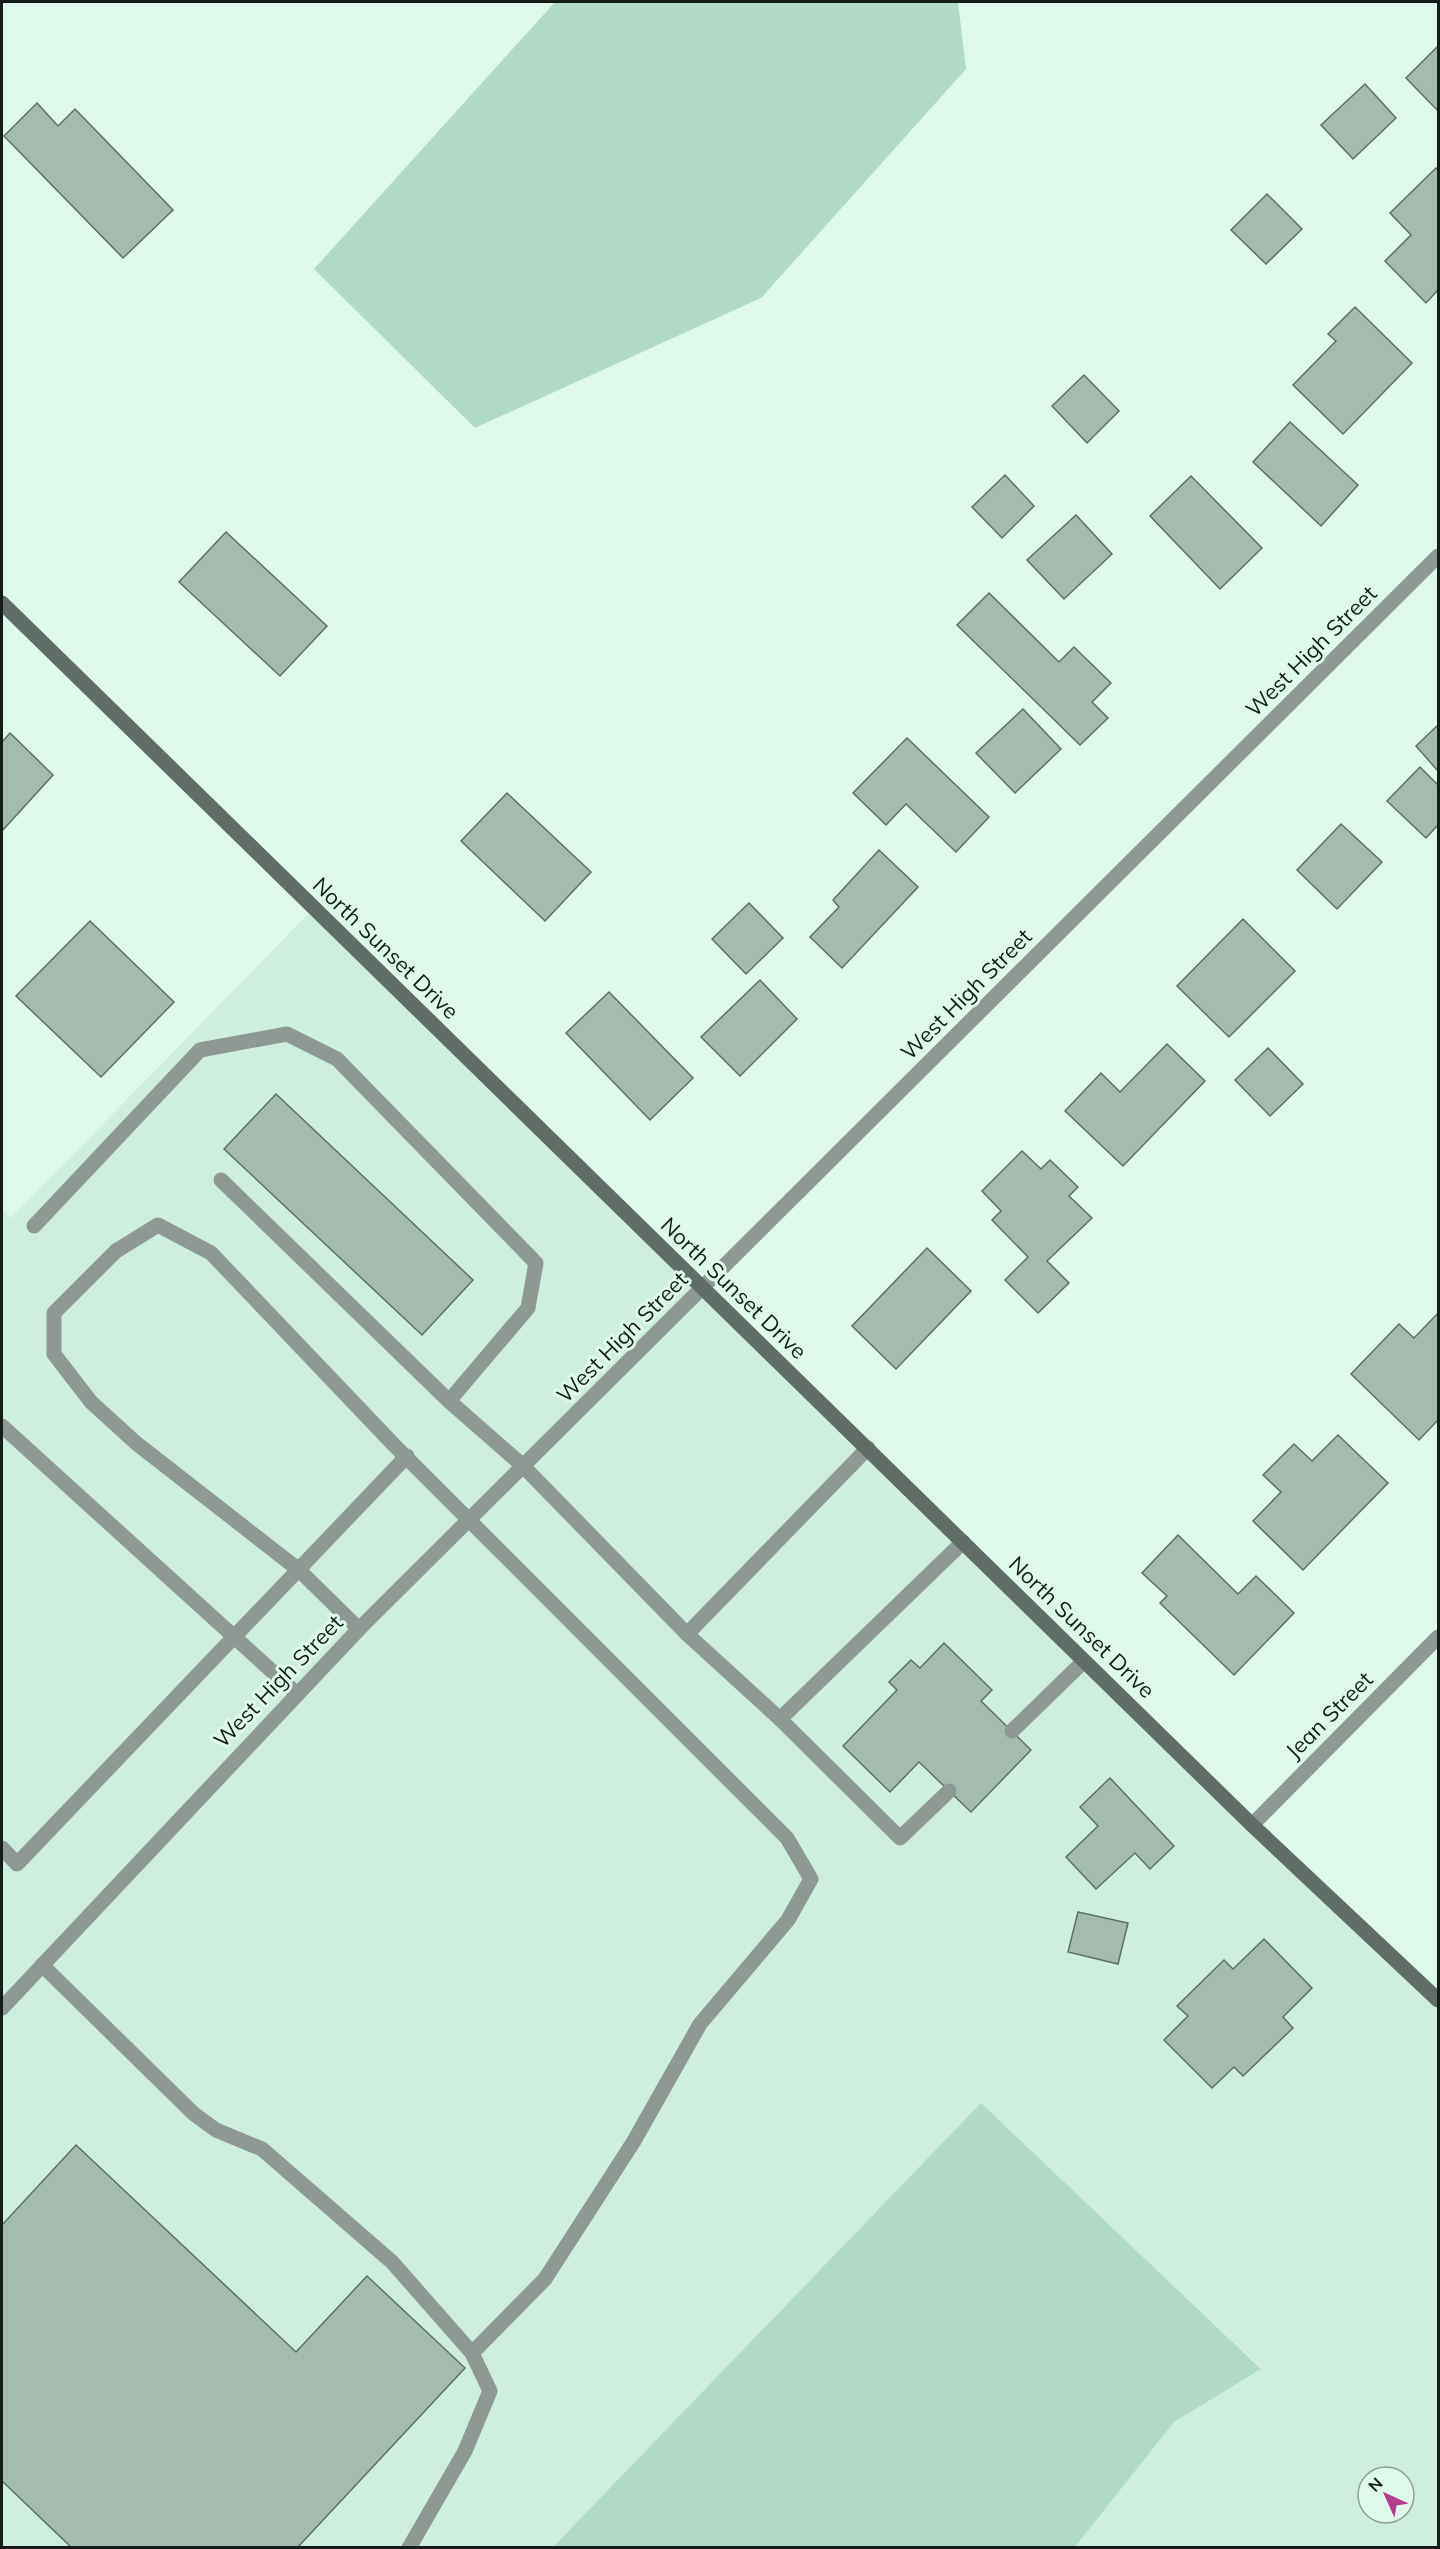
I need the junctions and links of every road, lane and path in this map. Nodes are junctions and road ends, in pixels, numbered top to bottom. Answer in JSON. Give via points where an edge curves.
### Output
{"nodes":[{"id":1,"x":1438,"y":556,"type":"edge"},
{"id":2,"x":2,"y":603,"type":"edge"},
{"id":3,"x":221,"y":1180,"type":"dead end"},
{"id":4,"x":34,"y":1226,"type":"dead end"},
{"id":5,"x":702,"y":1289,"type":"junction"},
{"id":6,"x":449,"y":1401,"type":"junction"},
{"id":7,"x":2,"y":1426,"type":"edge"},
{"id":8,"x":868,"y":1448,"type":"junction"},
{"id":9,"x":407,"y":1456,"type":"junction"},
{"id":10,"x":523,"y":1466,"type":"junction"},
{"id":11,"x":470,"y":1519,"type":"junction"},
{"id":12,"x":963,"y":1542,"type":"junction"},
{"id":13,"x":299,"y":1570,"type":"junction"},
{"id":14,"x":359,"y":1629,"type":"junction"},
{"id":15,"x":687,"y":1634,"type":"junction"},
{"id":16,"x":236,"y":1636,"type":"junction"},
{"id":17,"x":1438,"y":1637,"type":"edge"},
{"id":18,"x":1084,"y":1661,"type":"junction"},
{"id":19,"x":296,"y":1693,"type":"junction"},
{"id":20,"x":780,"y":1719,"type":"junction"},
{"id":21,"x":1011,"y":1731,"type":"dead end"},
{"id":22,"x":949,"y":1791,"type":"dead end"},
{"id":23,"x":1252,"y":1825,"type":"junction"},
{"id":24,"x":2,"y":1848,"type":"edge"},
{"id":25,"x":42,"y":1965,"type":"junction"},
{"id":26,"x":1438,"y":2000,"type":"edge"},
{"id":27,"x":2,"y":2008,"type":"edge"},
{"id":28,"x":472,"y":2353,"type":"junction"},
{"id":29,"x":409,"y":2547,"type":"edge"}],
"edges":[{"from":1,"to":5,"type":"street","name":"West High Street"},
{"from":2,"to":5,"type":"main road","name":"North Sunset Drive"},
{"from":3,"to":6,"type":"street"},
{"from":4,"to":6,"type":"street","via":[[200,1050],[287,1034],[337,1059],[536,1263],[528,1308]]},
{"from":5,"to":8,"type":"main road","name":"North Sunset Drive"},
{"from":5,"to":10,"type":"street","name":"West High Street"},
{"from":6,"to":10,"type":"street"},
{"from":7,"to":16,"type":"street"},
{"from":8,"to":12,"type":"main road","name":"North Sunset Drive"},
{"from":8,"to":15,"type":"street"},
{"from":9,"to":11,"type":"street"},
{"from":9,"to":13,"type":"street"},
{"from":9,"to":13,"type":"street","via":[[210,1254],[158,1225],[116,1251],[54,1313],[54,1354],[91,1402],[136,1443]]},
{"from":10,"to":11,"type":"street","name":"West High Street"},
{"from":10,"to":15,"type":"street"},
{"from":11,"to":14,"type":"street","name":"West High Street"},
{"from":11,"to":28,"type":"street","via":[[787,1838],[811,1879],[788,1920],[700,2024],[634,2141],[545,2279]]},
{"from":12,"to":18,"type":"main road","name":"North Sunset Drive"},
{"from":12,"to":20,"type":"street"},
{"from":13,"to":14,"type":"street"},
{"from":13,"to":16,"type":"street"},
{"from":14,"to":19,"type":"street","name":"West High Street"},
{"from":15,"to":20,"type":"street"},
{"from":16,"to":19,"type":"street"},
{"from":16,"to":24,"type":"street","via":[[17,1863]]},
{"from":17,"to":23,"type":"street","name":"Jean Street"},
{"from":18,"to":21,"type":"street"},
{"from":18,"to":23,"type":"main road","name":"North Sunset Drive"},
{"from":19,"to":25,"type":"street","name":"West High Street"},
{"from":20,"to":22,"type":"street","via":[[900,1838]]},
{"from":23,"to":26,"type":"main road","name":"North Sunset Drive"},
{"from":25,"to":27,"type":"street","name":"West High Street"},
{"from":25,"to":28,"type":"street","via":[[194,2114],[216,2130],[262,2149],[392,2262]]},
{"from":28,"to":29,"type":"street","via":[[490,2391],[465,2451]]}]}
